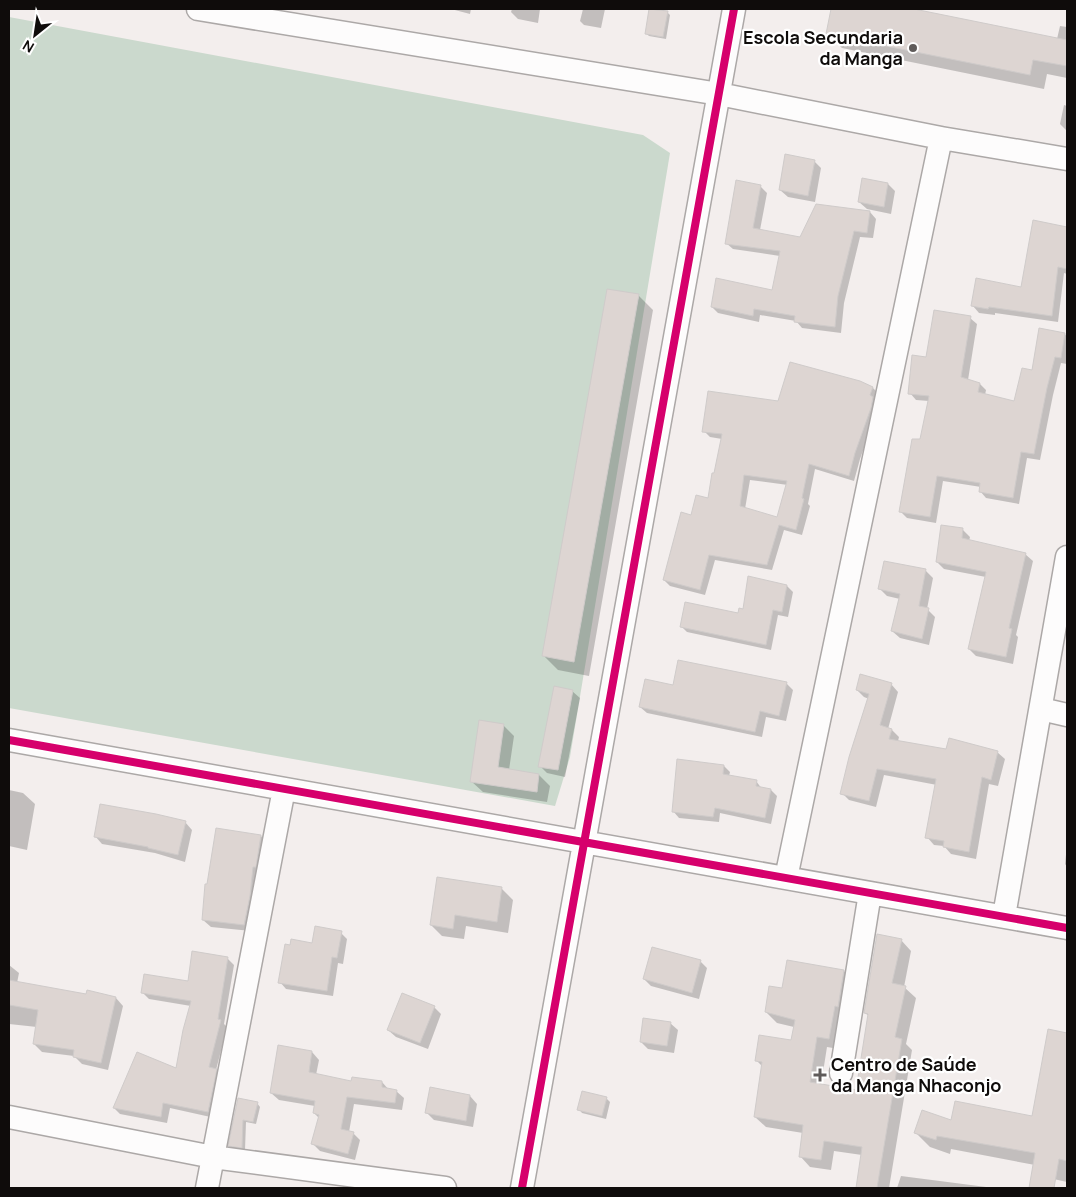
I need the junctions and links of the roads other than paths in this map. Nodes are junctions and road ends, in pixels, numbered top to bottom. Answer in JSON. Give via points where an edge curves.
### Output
{"nodes":[{"id":1,"x":198,"y":9,"type":"edge"},
{"id":2,"x":734,"y":9,"type":"edge"},
{"id":3,"x":719,"y":94,"type":"junction"},
{"id":4,"x":940,"y":138,"type":"junction"},
{"id":5,"x":1067,"y":159,"type":"edge"},
{"id":6,"x":1067,"y":557,"type":"edge"},
{"id":7,"x":1040,"y":709,"type":"junction"},
{"id":8,"x":1067,"y":716,"type":"edge"},
{"id":9,"x":9,"y":740,"type":"edge"},
{"id":10,"x":284,"y":789,"type":"junction"},
{"id":11,"x":584,"y":842,"type":"junction"},
{"id":12,"x":786,"y":878,"type":"junction"},
{"id":13,"x":870,"y":893,"type":"junction"},
{"id":14,"x":1004,"y":916,"type":"junction"},
{"id":15,"x":1067,"y":928,"type":"edge"},
{"id":16,"x":841,"y":1073,"type":"dead end"},
{"id":17,"x":9,"y":1117,"type":"edge"},
{"id":18,"x":213,"y":1157,"type":"junction"},
{"id":19,"x":207,"y":1188,"type":"edge"},
{"id":20,"x":445,"y":1188,"type":"edge"},
{"id":21,"x":522,"y":1188,"type":"edge"}],
"edges":[{"from":1,"to":3,"type":"street"},
{"from":2,"to":3,"type":"street"},
{"from":3,"to":4,"type":"street"},
{"from":3,"to":11,"type":"street"},
{"from":4,"to":5,"type":"street"},
{"from":4,"to":12,"type":"street"},
{"from":6,"to":7,"type":"street"},
{"from":7,"to":8,"type":"street"},
{"from":7,"to":14,"type":"street"},
{"from":9,"to":10,"type":"street"},
{"from":10,"to":11,"type":"street"},
{"from":10,"to":18,"type":"street"},
{"from":11,"to":12,"type":"street"},
{"from":11,"to":21,"type":"street"},
{"from":12,"to":13,"type":"street"},
{"from":13,"to":14,"type":"street"},
{"from":13,"to":16,"type":"street"},
{"from":14,"to":15,"type":"street"},
{"from":17,"to":18,"type":"street"},
{"from":18,"to":19,"type":"street"},
{"from":18,"to":20,"type":"street"}]}
